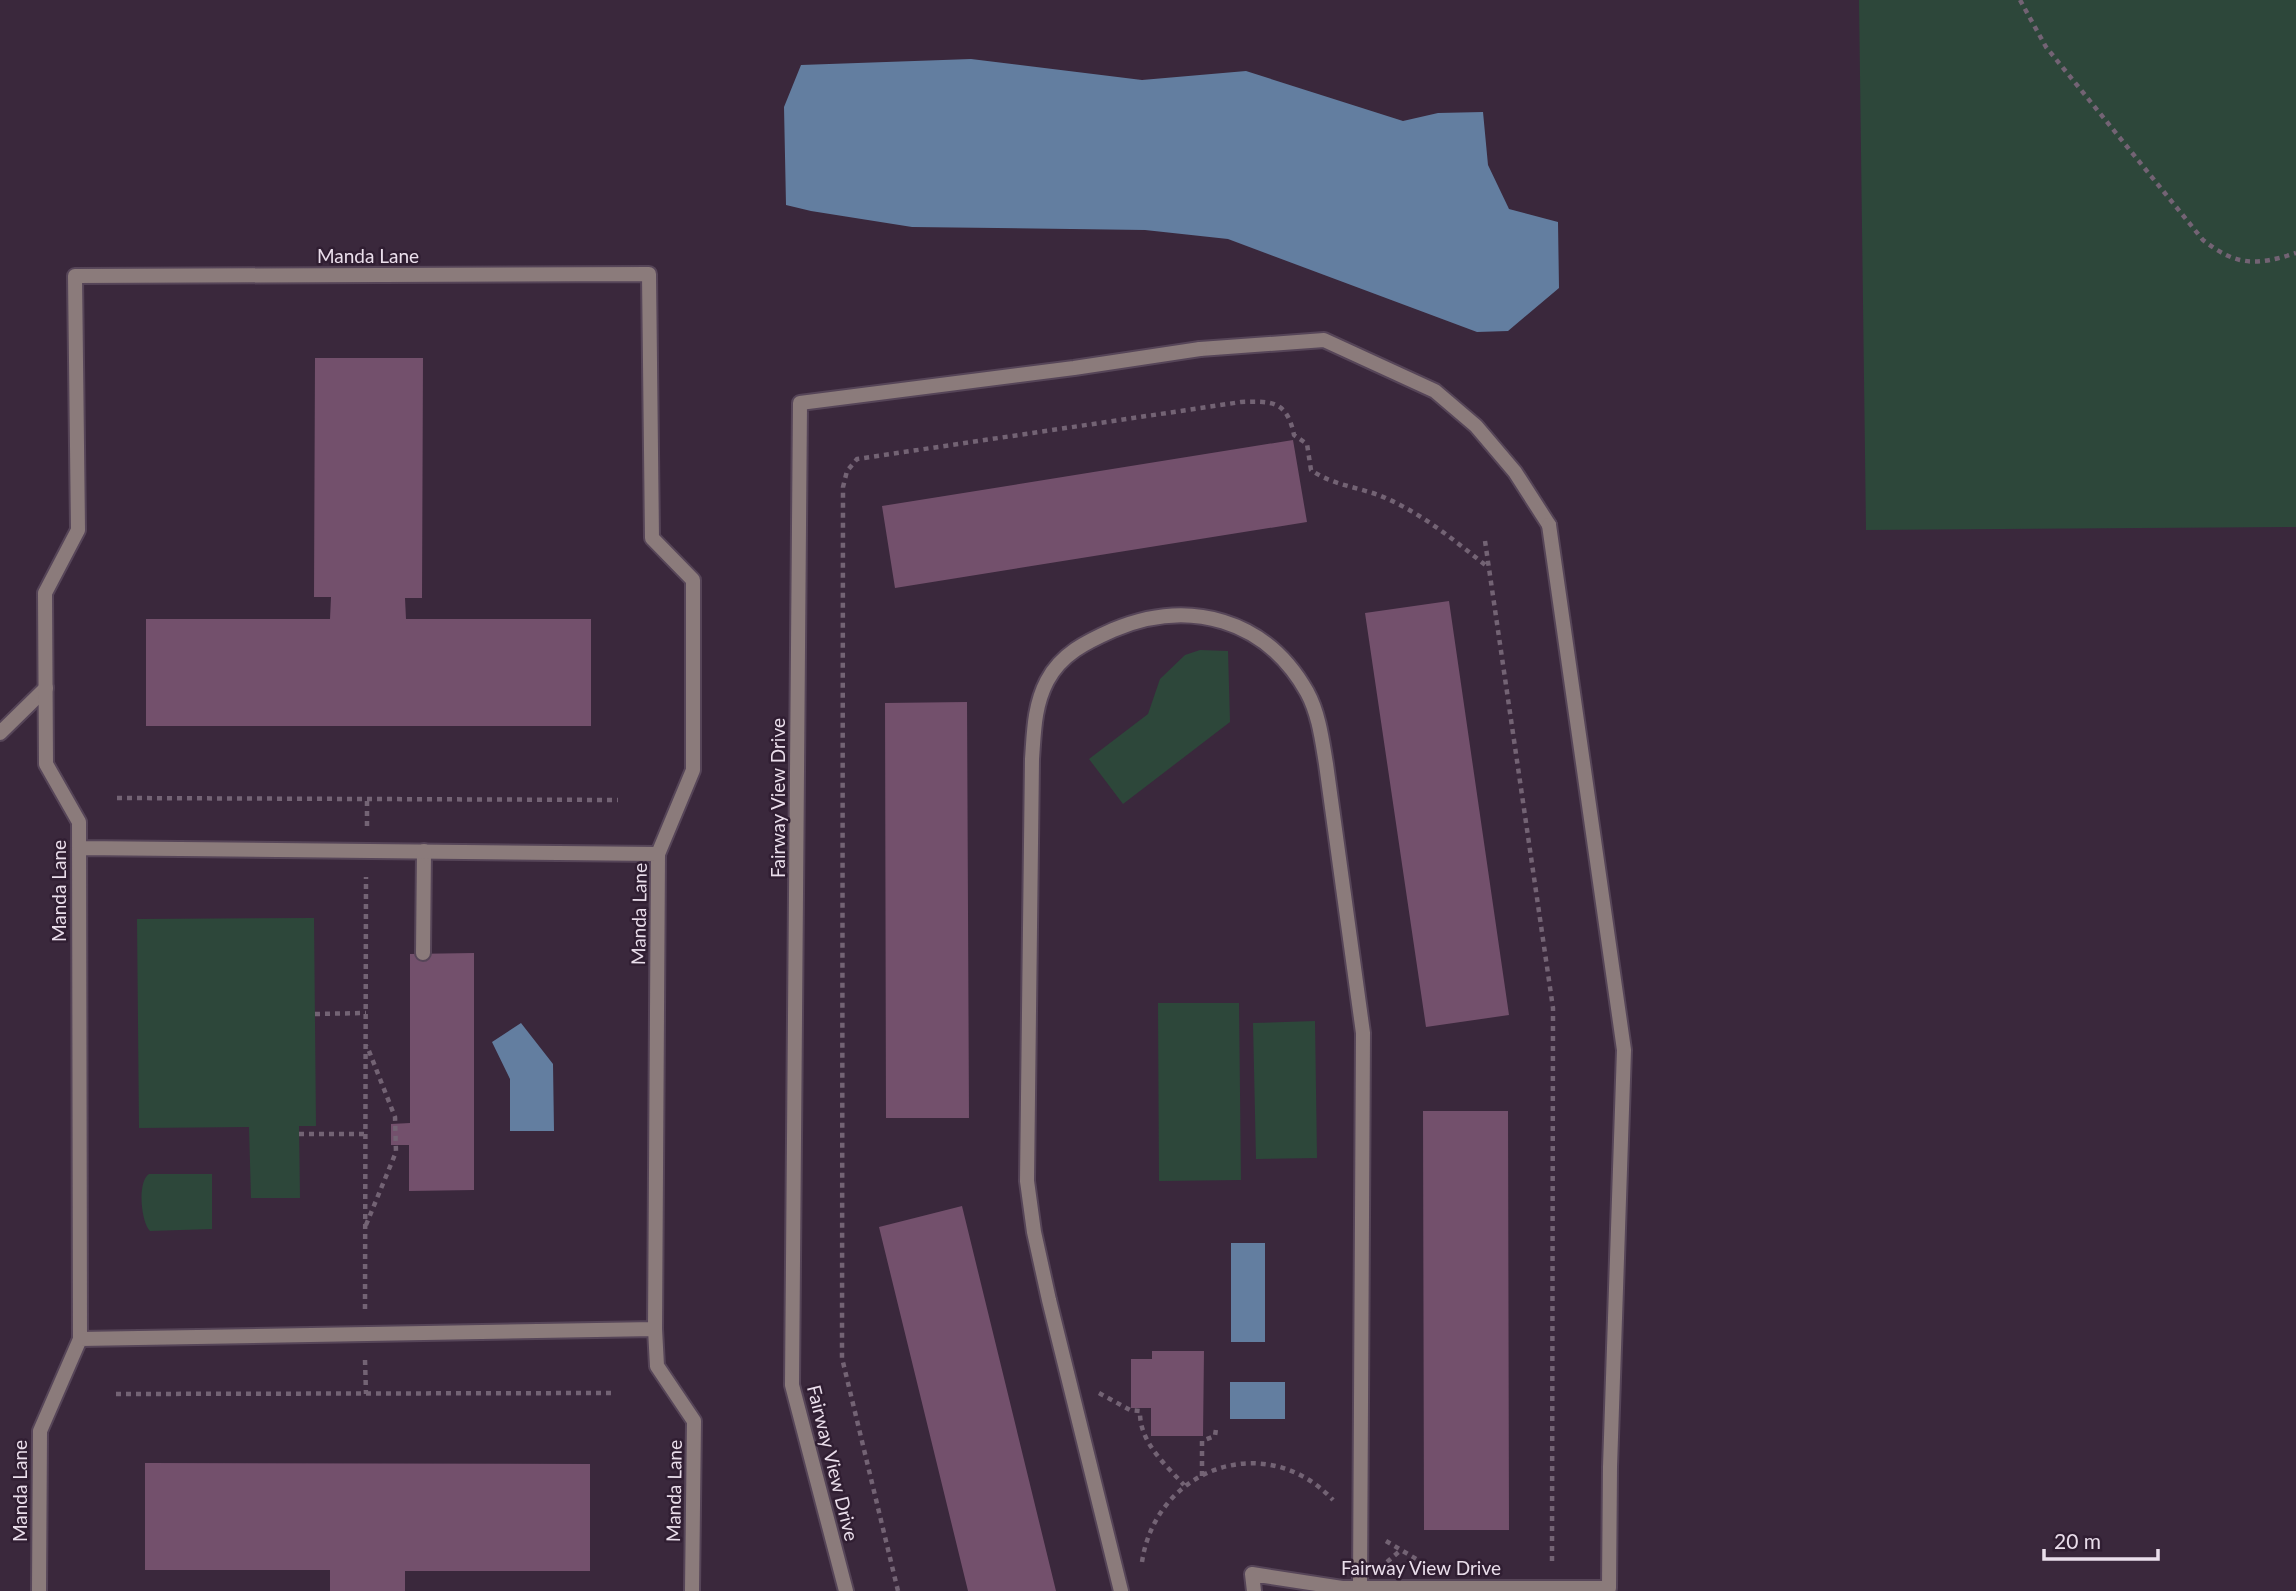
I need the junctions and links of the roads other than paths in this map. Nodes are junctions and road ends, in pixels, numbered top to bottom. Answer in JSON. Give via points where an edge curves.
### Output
{"nodes":[{"id":1,"x":46,"y":688,"type":"junction"},
{"id":2,"x":0,"y":733,"type":"edge"},
{"id":3,"x":79,"y":848,"type":"junction"},
{"id":4,"x":424,"y":852,"type":"junction"},
{"id":5,"x":658,"y":854,"type":"junction"},
{"id":6,"x":424,"y":953,"type":"dead end"},
{"id":7,"x":655,"y":1329,"type":"junction"},
{"id":8,"x":80,"y":1339,"type":"junction"},
{"id":9,"x":1360,"y":1589,"type":"junction"},
{"id":10,"x":1609,"y":1589,"type":"edge"},
{"id":11,"x":39,"y":1591,"type":"edge"},
{"id":12,"x":692,"y":1591,"type":"edge"},
{"id":13,"x":846,"y":1591,"type":"edge"},
{"id":14,"x":1121,"y":1591,"type":"edge"},
{"id":15,"x":1254,"y":1591,"type":"edge"}],
"edges":[{"from":1,"to":2,"type":"street"},
{"from":1,"to":3,"type":"street","name":"Manda Lane","via":[[46,764],[79,822]]},
{"from":1,"to":5,"type":"street","name":"Manda Lane","via":[[45,593],[78,530],[75,276],[649,274],[652,538],[693,580],[693,770]]},
{"from":3,"to":4,"type":"street"},
{"from":3,"to":8,"type":"street","name":"Manda Lane"},
{"from":4,"to":5,"type":"street"},
{"from":4,"to":6,"type":"street"},
{"from":5,"to":7,"type":"street","name":"Manda Lane"},
{"from":7,"to":8,"type":"street"},
{"from":7,"to":12,"type":"street","name":"Manda Lane","via":[[657,1366],[694,1420]]},
{"from":8,"to":11,"type":"street","name":"Manda Lane","via":[[40,1431]]},
{"from":9,"to":10,"type":"street","name":"Fairway View Drive"},
{"from":9,"to":14,"type":"street","via":[[1363,1033],[1319,723],[1307,692],[1283,659],[1252,632],[1197,616],[1160,616],[1088,641],[1062,659],[1046,681],[1035,712],[1027,1181],[1034,1232]]},
{"from":9,"to":15,"type":"street","name":"Fairway View Drive","via":[[1252,1574]]},
{"from":10,"to":13,"type":"street","name":"Fairway View Drive","via":[[1624,1050],[1549,525],[1515,472],[1476,426],[1435,390],[1324,340],[1200,349],[800,403],[792,1385]]}]}
